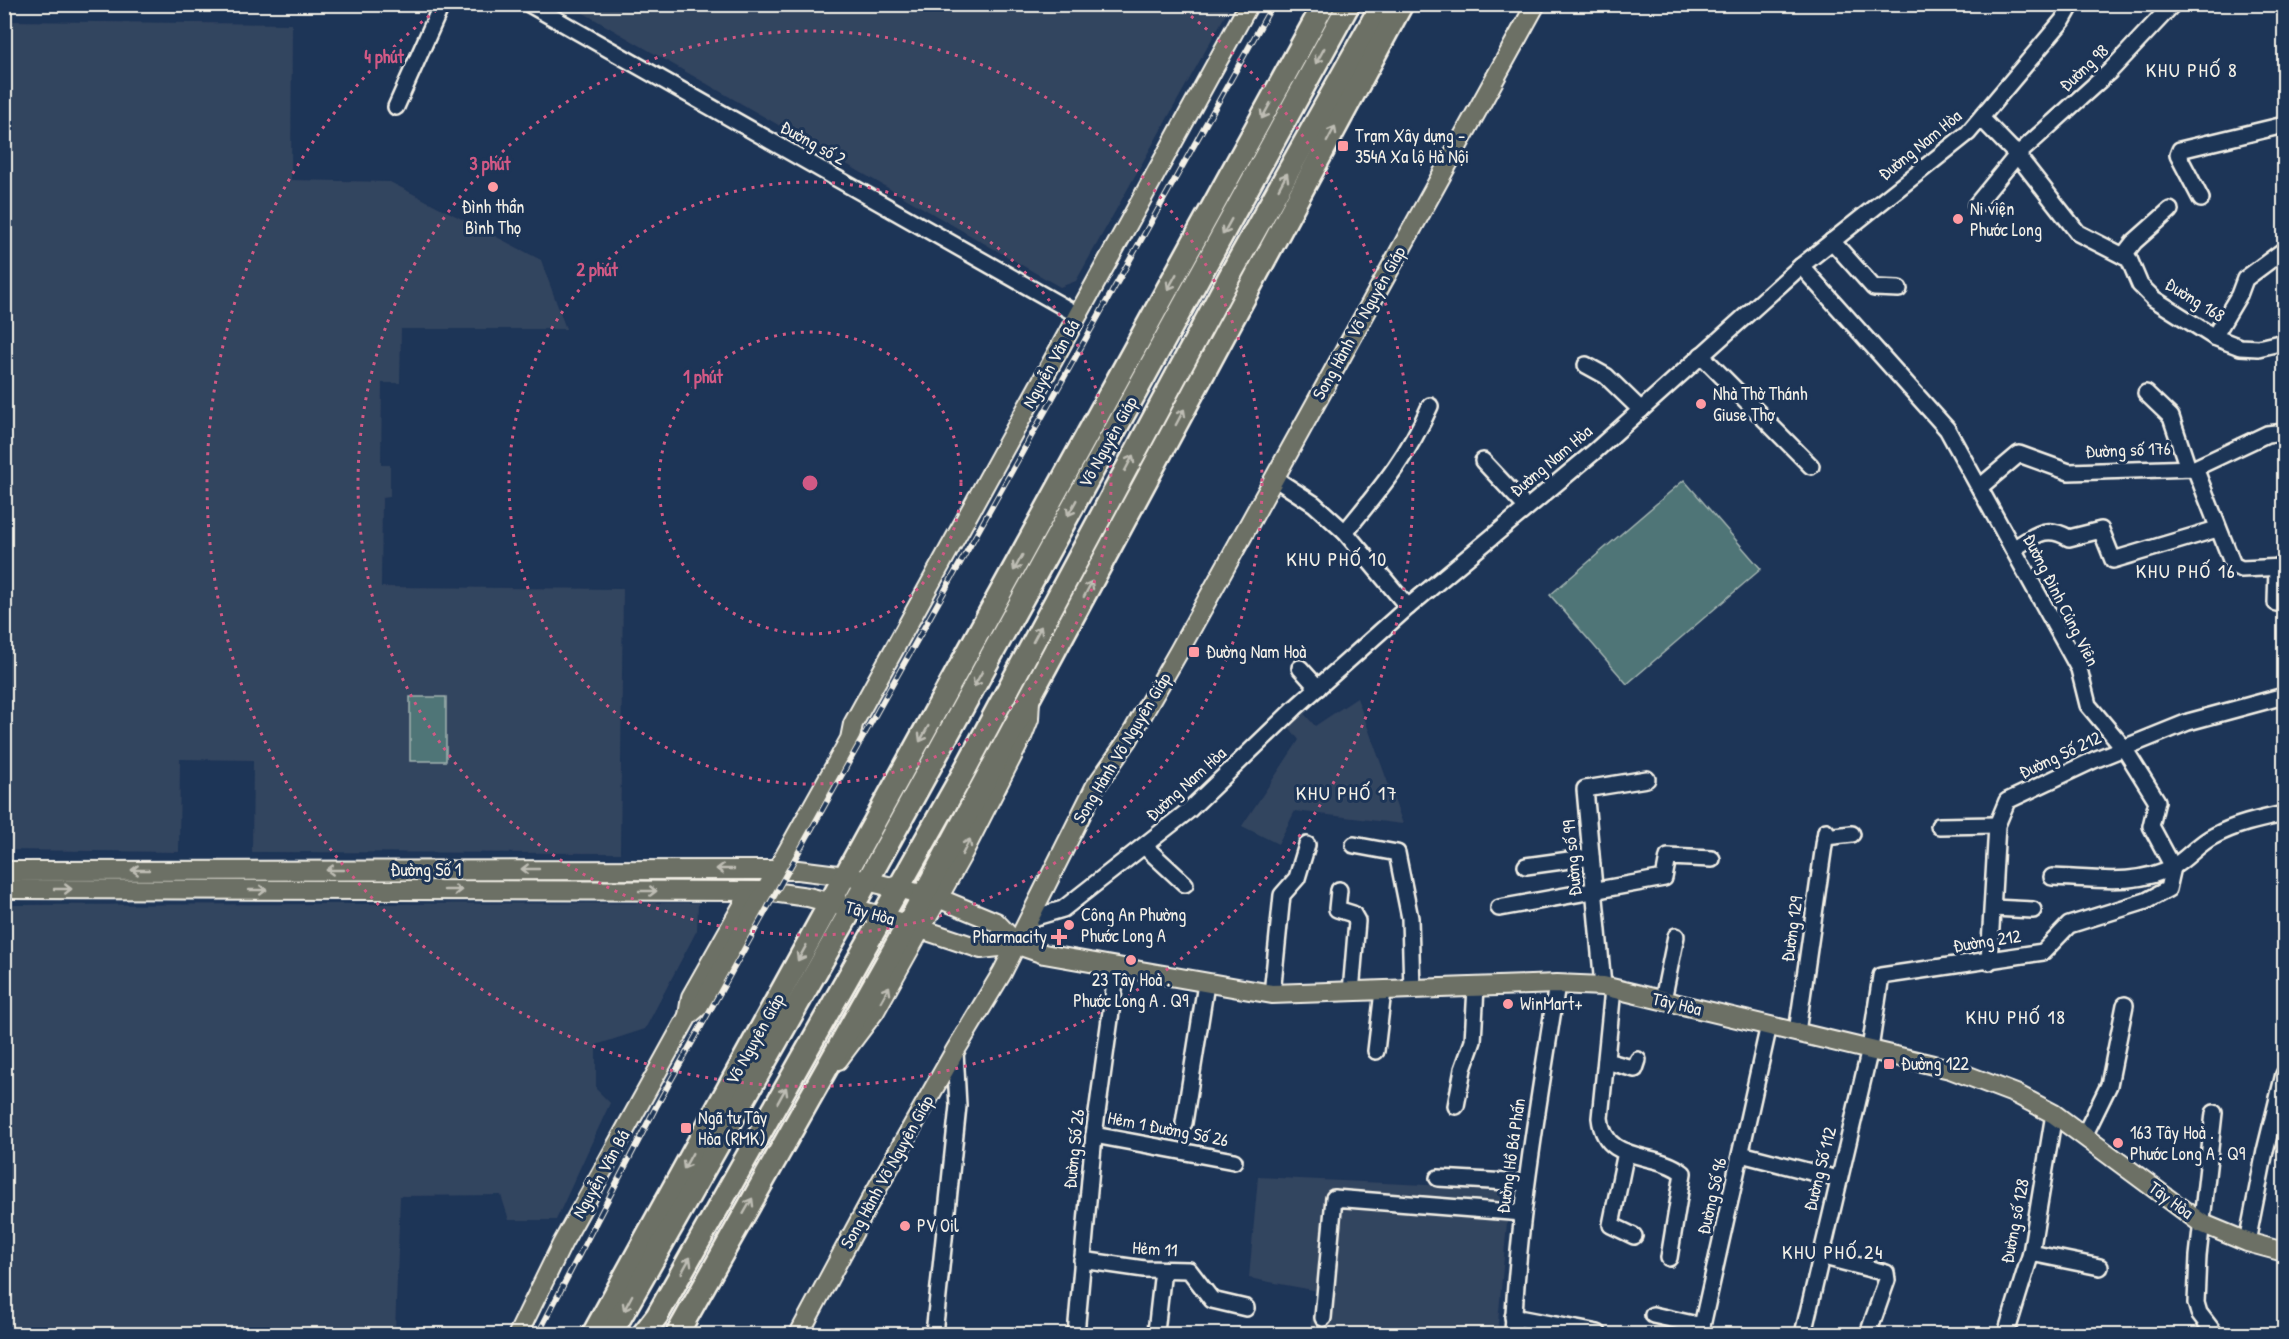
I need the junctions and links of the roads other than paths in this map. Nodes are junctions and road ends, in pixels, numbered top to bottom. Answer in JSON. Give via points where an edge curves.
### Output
{"nodes":[{"id":1,"x":442,"y":4,"type":"edge"},
{"id":2,"x":529,"y":4,"type":"edge"},
{"id":3,"x":1249,"y":4,"type":"edge"},
{"id":4,"x":1324,"y":4,"type":"edge"},
{"id":5,"x":1349,"y":4,"type":"edge"},
{"id":6,"x":1382,"y":4,"type":"edge"},
{"id":7,"x":1402,"y":4,"type":"edge"},
{"id":8,"x":1536,"y":4,"type":"edge"},
{"id":9,"x":2072,"y":4,"type":"edge"},
{"id":10,"x":2173,"y":4,"type":"edge"},
{"id":11,"x":396,"y":107,"type":"dead end"},
{"id":12,"x":1982,"y":118,"type":"junction"},
{"id":13,"x":2284,"y":125,"type":"edge"},
{"id":14,"x":2017,"y":155,"type":"junction"},
{"id":15,"x":2201,"y":199,"type":"dead end"},
{"id":16,"x":1976,"y":205,"type":"dead end"},
{"id":17,"x":2170,"y":210,"type":"dead end"},
{"id":18,"x":1832,"y":241,"type":"junction"},
{"id":19,"x":2284,"y":250,"type":"edge"},
{"id":20,"x":2123,"y":256,"type":"junction"},
{"id":21,"x":1801,"y":266,"type":"junction"},
{"id":22,"x":1899,"y":289,"type":"dead end"},
{"id":23,"x":1078,"y":315,"type":"junction"},
{"id":24,"x":2214,"y":337,"type":"junction"},
{"id":25,"x":2284,"y":342,"type":"edge"},
{"id":26,"x":1701,"y":355,"type":"junction"},
{"id":27,"x":1586,"y":365,"type":"dead end"},
{"id":28,"x":2146,"y":393,"type":"dead end"},
{"id":29,"x":1430,"y":406,"type":"dead end"},
{"id":30,"x":1641,"y":410,"type":"junction"},
{"id":31,"x":2284,"y":432,"type":"edge"},
{"id":32,"x":1483,"y":461,"type":"dead end"},
{"id":33,"x":1811,"y":466,"type":"dead end"},
{"id":34,"x":2192,"y":468,"type":"junction"},
{"id":35,"x":1274,"y":478,"type":"junction"},
{"id":36,"x":1980,"y":487,"type":"junction"},
{"id":37,"x":1526,"y":507,"type":"junction"},
{"id":38,"x":2217,"y":529,"type":"junction"},
{"id":39,"x":1345,"y":532,"type":"junction"},
{"id":40,"x":2013,"y":549,"type":"junction"},
{"id":41,"x":2281,"y":567,"type":"edge"},
{"id":42,"x":2276,"y":603,"type":"dead end"},
{"id":43,"x":1408,"y":608,"type":"junction"},
{"id":44,"x":1300,"y":668,"type":"dead end"},
{"id":45,"x":1318,"y":688,"type":"junction"},
{"id":46,"x":1030,"y":696,"type":"junction"},
{"id":47,"x":2284,"y":696,"type":"edge"},
{"id":48,"x":2124,"y":748,"type":"junction"},
{"id":49,"x":1647,"y":779,"type":"dead end"},
{"id":50,"x":982,"y":784,"type":"junction"},
{"id":51,"x":942,"y":810,"type":"junction"},
{"id":52,"x":2284,"y":814,"type":"edge"},
{"id":53,"x":1997,"y":825,"type":"junction"},
{"id":54,"x":1939,"y":826,"type":"dead end"},
{"id":55,"x":1852,"y":834,"type":"dead end"},
{"id":56,"x":1307,"y":845,"type":"dead end"},
{"id":57,"x":1354,"y":845,"type":"dead end"},
{"id":58,"x":1144,"y":846,"type":"junction"},
{"id":59,"x":1591,"y":857,"type":"junction"},
{"id":60,"x":1712,"y":859,"type":"dead end"},
{"id":61,"x":914,"y":860,"type":"junction"},
{"id":62,"x":1526,"y":866,"type":"dead end"},
{"id":63,"x":2173,"y":867,"type":"junction"},
{"id":64,"x":770,"y":869,"type":"junction"},
{"id":65,"x":4,"y":871,"type":"edge"},
{"id":66,"x":846,"y":876,"type":"junction"},
{"id":67,"x":2052,"y":878,"type":"dead end"},
{"id":68,"x":868,"y":880,"type":"junction"},
{"id":69,"x":1185,"y":884,"type":"dead end"},
{"id":70,"x":899,"y":887,"type":"junction"},
{"id":71,"x":4,"y":889,"type":"edge"},
{"id":72,"x":1339,"y":890,"type":"dead end"},
{"id":73,"x":758,"y":891,"type":"junction"},
{"id":74,"x":1594,"y":892,"type":"junction"},
{"id":75,"x":931,"y":896,"type":"junction"},
{"id":76,"x":831,"y":902,"type":"junction"},
{"id":77,"x":852,"y":908,"type":"junction"},
{"id":78,"x":1499,"y":908,"type":"dead end"},
{"id":79,"x":1993,"y":908,"type":"junction"},
{"id":80,"x":2033,"y":910,"type":"dead end"},
{"id":81,"x":882,"y":916,"type":"junction"},
{"id":82,"x":1029,"y":919,"type":"junction"},
{"id":83,"x":915,"y":926,"type":"junction"},
{"id":84,"x":1676,"y":936,"type":"dead end"},
{"id":85,"x":1018,"y":945,"type":"junction"},
{"id":86,"x":1989,"y":962,"type":"junction"},
{"id":87,"x":1117,"y":968,"type":"junction"},
{"id":88,"x":1206,"y":984,"type":"junction"},
{"id":89,"x":1557,"y":984,"type":"junction"},
{"id":90,"x":1476,"y":987,"type":"junction"},
{"id":91,"x":1608,"y":988,"type":"junction"},
{"id":92,"x":1412,"y":990,"type":"junction"},
{"id":93,"x":1383,"y":991,"type":"junction"},
{"id":94,"x":1351,"y":992,"type":"junction"},
{"id":95,"x":1272,"y":994,"type":"junction"},
{"id":96,"x":1663,"y":1000,"type":"junction"},
{"id":97,"x":2125,"y":1005,"type":"dead end"},
{"id":98,"x":1769,"y":1025,"type":"junction"},
{"id":99,"x":1797,"y":1032,"type":"junction"},
{"id":100,"x":1870,"y":1048,"type":"junction"},
{"id":101,"x":955,"y":1051,"type":"junction"},
{"id":102,"x":1376,"y":1052,"type":"dead end"},
{"id":103,"x":1638,"y":1060,"type":"dead end"},
{"id":104,"x":1606,"y":1061,"type":"junction"},
{"id":105,"x":2284,"y":1074,"type":"edge"},
{"id":106,"x":1456,"y":1106,"type":"dead end"},
{"id":107,"x":2214,"y":1113,"type":"dead end"},
{"id":108,"x":2054,"y":1114,"type":"junction"},
{"id":109,"x":1184,"y":1123,"type":"dead end"},
{"id":110,"x":1094,"y":1135,"type":"junction"},
{"id":111,"x":2084,"y":1136,"type":"junction"},
{"id":112,"x":1626,"y":1152,"type":"junction"},
{"id":113,"x":1742,"y":1154,"type":"junction"},
{"id":114,"x":1234,"y":1161,"type":"dead end"},
{"id":115,"x":1438,"y":1178,"type":"dead end"},
{"id":116,"x":1838,"y":1179,"type":"junction"},
{"id":117,"x":1526,"y":1183,"type":"junction"},
{"id":118,"x":1523,"y":1213,"type":"junction"},
{"id":119,"x":2201,"y":1223,"type":"junction"},
{"id":120,"x":1634,"y":1236,"type":"dead end"},
{"id":121,"x":2247,"y":1242,"type":"junction"},
{"id":122,"x":2284,"y":1252,"type":"edge"},
{"id":123,"x":2031,"y":1253,"type":"junction"},
{"id":124,"x":1820,"y":1256,"type":"junction"},
{"id":125,"x":1669,"y":1258,"type":"dead end"},
{"id":126,"x":1082,"y":1260,"type":"junction"},
{"id":127,"x":2100,"y":1267,"type":"dead end"},
{"id":128,"x":1163,"y":1270,"type":"junction"},
{"id":129,"x":1245,"y":1308,"type":"dead end"},
{"id":130,"x":1653,"y":1315,"type":"dead end"},
{"id":131,"x":1514,"y":1317,"type":"junction"},
{"id":132,"x":1323,"y":1318,"type":"dead end"},
{"id":133,"x":656,"y":1325,"type":"edge"},
{"id":134,"x":678,"y":1333,"type":"edge"},
{"id":135,"x":1598,"y":1333,"type":"dead end"},
{"id":136,"x":1158,"y":1334,"type":"edge"},
{"id":137,"x":518,"y":1335,"type":"edge"},
{"id":138,"x":593,"y":1335,"type":"edge"},
{"id":139,"x":611,"y":1335,"type":"edge"},
{"id":140,"x":643,"y":1335,"type":"edge"},
{"id":141,"x":799,"y":1335,"type":"edge"},
{"id":142,"x":934,"y":1335,"type":"edge"},
{"id":143,"x":1076,"y":1335,"type":"edge"},
{"id":144,"x":1513,"y":1335,"type":"edge"},
{"id":145,"x":1803,"y":1335,"type":"edge"},
{"id":146,"x":1868,"y":1335,"type":"edge"},
{"id":147,"x":2006,"y":1335,"type":"edge"},
{"id":148,"x":2215,"y":1335,"type":"edge"}],
"edges":[{"from":1,"to":11,"type":"street"},
{"from":2,"to":23,"type":"street","name":"Đường số 2"},
{"from":3,"to":23,"type":"main road","name":"Nguyễn Văn Bá"},
{"from":4,"to":66,"type":"highway","name":"Võ Nguyên Giáp","one_way":true},
{"from":5,"to":68,"type":"highway","name":"Võ Nguyên Giáp","one_way":true},
{"from":51,"to":6,"type":"highway","name":"Võ Nguyên Giáp","one_way":true,"via":[[1233,270]]},
{"from":46,"to":7,"type":"highway","one_way":true},
{"from":8,"to":35,"type":"main road","name":"Song Hành Võ Nguyên Giáp"},
{"from":9,"to":12,"type":"street","name":"Đường Nam Hòa"},
{"from":10,"to":14,"type":"street","name":"Đường 98","via":[[2110,71]]},
{"from":12,"to":14,"type":"street"},
{"from":12,"to":18,"type":"street","name":"Đường Nam Hòa"},
{"from":13,"to":15,"type":"street","via":[[2180,150],[2178,155]]},
{"from":14,"to":16,"type":"street","name":"Đường 98"},
{"from":14,"to":20,"type":"street","via":[[2078,232]]},
{"from":17,"to":20,"type":"street"},
{"from":18,"to":21,"type":"street","name":"Đường Nam Hòa"},
{"from":18,"to":22,"type":"street","via":[[1874,288]]},
{"from":19,"to":24,"type":"street","via":[[2245,279]]},
{"from":20,"to":24,"type":"street","name":"Đường 168","via":[[2129,259],[2140,285],[2154,299]]},
{"from":21,"to":26,"type":"street","name":"Đường Nam Hòa"},
{"from":21,"to":36,"type":"street","name":"Đường Đinh Củng Viên","via":[[1942,421]]},
{"from":23,"to":64,"type":"main road","name":"Nguyễn Văn Bá","via":[[853,724],[850,739]]},
{"from":24,"to":25,"type":"street","name":"Đường 168","via":[[2240,347],[2258,348]]},
{"from":26,"to":30,"type":"street","name":"Đường Nam Hòa"},
{"from":26,"to":33,"type":"street"},
{"from":27,"to":30,"type":"street","via":[[1606,376]]},
{"from":28,"to":34,"type":"street","via":[[2171,417]]},
{"from":29,"to":39,"type":"street","via":[[1392,476]]},
{"from":30,"to":37,"type":"street","name":"Đường Nam Hòa"},
{"from":31,"to":34,"type":"street","name":"Đường số 176","via":[[2267,434]]},
{"from":32,"to":37,"type":"street"},
{"from":34,"to":36,"type":"street","name":"Đường số 176","via":[[2069,472],[2019,454]]},
{"from":34,"to":38,"type":"street"},
{"from":35,"to":39,"type":"street","via":[[1314,504]]},
{"from":35,"to":82,"type":"main road","name":"Song Hành Võ Nguyên Giáp","via":[[1128,740],[1095,788]]},
{"from":36,"to":40,"type":"street","name":"Đường Đinh Củng Viên"},
{"from":37,"to":43,"type":"street","name":"Đường Nam Hòa"},
{"from":38,"to":40,"type":"street","via":[[2113,560],[2101,530],[2069,538],[2046,530]]},
{"from":38,"to":41,"type":"street","via":[[2233,565],[2241,569]]},
{"from":39,"to":43,"type":"street"},
{"from":40,"to":48,"type":"street","name":"Đường Đinh Củng Viên","via":[[2079,669],[2088,705]]},
{"from":41,"to":42,"type":"street"},
{"from":43,"to":45,"type":"street","name":"Đường Nam Hòa"},
{"from":44,"to":45,"type":"street"},
{"from":45,"to":58,"type":"street","name":"Đường Nam Hòa","via":[[1188,812]]},
{"from":46,"to":50,"type":"highway"},
{"from":75,"to":46,"type":"main road","one_way":true,"via":[[1022,738],[1029,718]]},
{"from":47,"to":48,"type":"street","name":"Đường Số 212","via":[[2188,722]]},
{"from":48,"to":53,"type":"street","name":"Đường Số 212","via":[[2007,801]]},
{"from":48,"to":63,"type":"street","name":"Đường Đinh Củng Viên","via":[[2157,801],[2151,826]]},
{"from":49,"to":59,"type":"street","name":"Đường số 99","via":[[1585,789]]},
{"from":50,"to":51,"type":"highway"},
{"from":50,"to":75,"type":"highway"},
{"from":51,"to":61,"type":"highway","name":"Võ Nguyên Giáp"},
{"from":52,"to":63,"type":"street","via":[[2213,836]]},
{"from":53,"to":54,"type":"street"},
{"from":53,"to":79,"type":"street","name":"Đường Số 212"},
{"from":55,"to":99,"type":"street","name":"Đường 129","via":[[1826,834]]},
{"from":56,"to":95,"type":"street","via":[[1297,878],[1282,892]]},
{"from":57,"to":92,"type":"street","via":[[1397,853],[1410,918]]},
{"from":58,"to":69,"type":"street"},
{"from":58,"to":82,"type":"street","name":"Đường Nam Hòa","via":[[1063,909]]},
{"from":59,"to":62,"type":"street"},
{"from":59,"to":74,"type":"street","name":"Đường số 99"},
{"from":60,"to":74,"type":"street","via":[[1668,857],[1664,878]]},
{"from":61,"to":70,"type":"highway","name":"Võ Nguyên Giáp"},
{"from":61,"to":75,"type":"highway"},
{"from":63,"to":67,"type":"street","via":[[2118,881]]},
{"from":63,"to":86,"type":"street","name":"Đường 212","via":[[2168,889],[2146,901],[2069,925],[2043,952]]},
{"from":64,"to":65,"type":"main road","name":"Đường Số 1","one_way":true},
{"from":64,"to":66,"type":"main road","name":"Đường Số 1"},
{"from":64,"to":73,"type":"main road","name":"Nguyễn Văn Bá"},
{"from":66,"to":68,"type":"main road","name":"Đường Số 1"},
{"from":66,"to":76,"type":"highway","name":"Võ Nguyên Giáp"},
{"from":68,"to":70,"type":"main road","name":"Đường Số 1"},
{"from":68,"to":77,"type":"highway","name":"Võ Nguyên Giáp"},
{"from":70,"to":75,"type":"main road","name":"Tây Hòa"},
{"from":70,"to":81,"type":"highway","name":"Võ Nguyên Giáp"},
{"from":71,"to":73,"type":"main road","name":"Đường Số 1","one_way":true},
{"from":72,"to":94,"type":"street","via":[[1337,909],[1353,914],[1357,924]]},
{"from":73,"to":76,"type":"main road","name":"Đường Số 1"},
{"from":73,"to":137,"type":"main road","name":"Nguyễn Văn Bá","via":[[691,997],[688,1016],[562,1244]]},
{"from":74,"to":78,"type":"street"},
{"from":74,"to":91,"type":"street","name":"Đường số 99"},
{"from":75,"to":83,"type":"highway"},
{"from":75,"to":85,"type":"main road","name":"Tây Hòa","via":[[996,922]]},
{"from":76,"to":77,"type":"main road","name":"Tây Hòa"},
{"from":76,"to":138,"type":"highway","name":"Võ Nguyên Giáp","one_way":true},
{"from":77,"to":81,"type":"main road","name":"Tây Hòa"},
{"from":77,"to":139,"type":"highway","name":"Võ Nguyên Giáp","one_way":true},
{"from":79,"to":80,"type":"street"},
{"from":79,"to":86,"type":"street","name":"Đường Số 212"},
{"from":81,"to":83,"type":"main road","name":"Tây Hòa"},
{"from":133,"to":81,"type":"highway","one_way":true},
{"from":82,"to":85,"type":"main road","name":"Song Hành Võ Nguyên Giáp"},
{"from":83,"to":85,"type":"main road","name":"Tây Hòa","via":[[981,949]]},
{"from":134,"to":83,"type":"highway","one_way":true,"via":[[825,1074]]},
{"from":84,"to":96,"type":"street"},
{"from":85,"to":87,"type":"main road","name":"Tây Hòa"},
{"from":85,"to":101,"type":"main road","name":"Song Hành Võ Nguyên Giáp"},
{"from":86,"to":100,"type":"street","name":"Đường 212","via":[[1881,976]]},
{"from":87,"to":88,"type":"main road","name":"Tây Hòa"},
{"from":87,"to":110,"type":"street","name":"Đường Số 26"},
{"from":88,"to":95,"type":"main road","name":"Tây Hòa"},
{"from":88,"to":109,"type":"street"},
{"from":89,"to":90,"type":"main road","name":"Tây Hòa"},
{"from":89,"to":91,"type":"main road","name":"Tây Hòa"},
{"from":89,"to":117,"type":"street","name":"Đường Hồ Bá Phấn"},
{"from":90,"to":92,"type":"main road","name":"Tây Hòa"},
{"from":90,"to":106,"type":"street","via":[[1473,1041]]},
{"from":91,"to":96,"type":"main road","name":"Tây Hòa"},
{"from":91,"to":104,"type":"street","name":"Đường số 99"},
{"from":92,"to":93,"type":"main road","name":"Tây Hòa"},
{"from":93,"to":94,"type":"main road","name":"Tây Hòa"},
{"from":93,"to":102,"type":"street"},
{"from":94,"to":95,"type":"main road","name":"Tây Hòa"},
{"from":96,"to":98,"type":"main road","name":"Tây Hòa"},
{"from":97,"to":111,"type":"street","via":[[2109,1084]]},
{"from":98,"to":99,"type":"main road","name":"Tây Hòa"},
{"from":98,"to":113,"type":"street","name":"Đường Số 96"},
{"from":99,"to":100,"type":"main road","name":"Tây Hòa"},
{"from":100,"to":108,"type":"main road","name":"Tây Hòa","via":[[1950,1069],[2016,1094]]},
{"from":100,"to":116,"type":"street","name":"Đường Số 112"},
{"from":101,"to":141,"type":"main road","name":"Song Hành Võ Nguyên Giáp"},
{"from":101,"to":142,"type":"street","via":[[958,1106]]},
{"from":103,"to":104,"type":"street","via":[[1635,1068]]},
{"from":104,"to":112,"type":"street","name":"Đường số 99","via":[[1601,1133],[1616,1149]]},
{"from":105,"to":121,"type":"street"},
{"from":107,"to":119,"type":"street"},
{"from":108,"to":111,"type":"main road","name":"Tây Hòa"},
{"from":108,"to":123,"type":"street","name":"Đường số 128"},
{"from":110,"to":114,"type":"street","name":"Hẻm 1 Đường Số 26"},
{"from":110,"to":126,"type":"street","name":"Đường Số 26"},
{"from":111,"to":119,"type":"main road","name":"Tây Hòa"},
{"from":112,"to":120,"type":"street","via":[[1611,1225]]},
{"from":112,"to":125,"type":"street","via":[[1674,1166],[1683,1173]]},
{"from":113,"to":116,"type":"street"},
{"from":113,"to":130,"type":"street","name":"Đường Số 96","via":[[1702,1326]]},
{"from":115,"to":117,"type":"street"},
{"from":116,"to":124,"type":"street","name":"Đường Số 112"},
{"from":117,"to":118,"type":"street","name":"Đường Hồ Bá Phấn"},
{"from":118,"to":131,"type":"street","name":"Đường Hồ Bá Phấn"},
{"from":118,"to":132,"type":"street","via":[[1334,1198]]},
{"from":119,"to":121,"type":"main road","name":"Tây Hòa"},
{"from":119,"to":148,"type":"street","via":[[2196,1303]]},
{"from":121,"to":122,"type":"main road","name":"Tây Hòa"},
{"from":123,"to":127,"type":"street"},
{"from":123,"to":147,"type":"street","name":"Đường số 128"},
{"from":124,"to":145,"type":"street","name":"Đường Số 112"},
{"from":124,"to":146,"type":"street","via":[[1886,1273]]},
{"from":126,"to":128,"type":"street","name":"Hẻm 11"},
{"from":126,"to":143,"type":"street","name":"Đường Số 26"},
{"from":128,"to":129,"type":"street","name":"Hẻm 11","via":[[1189,1270],[1212,1300]]},
{"from":128,"to":136,"type":"street"},
{"from":131,"to":135,"type":"street"},
{"from":131,"to":144,"type":"street","name":"Đường Hồ Bá Phấn"},
{"from":133,"to":140,"type":"highway"}]}
